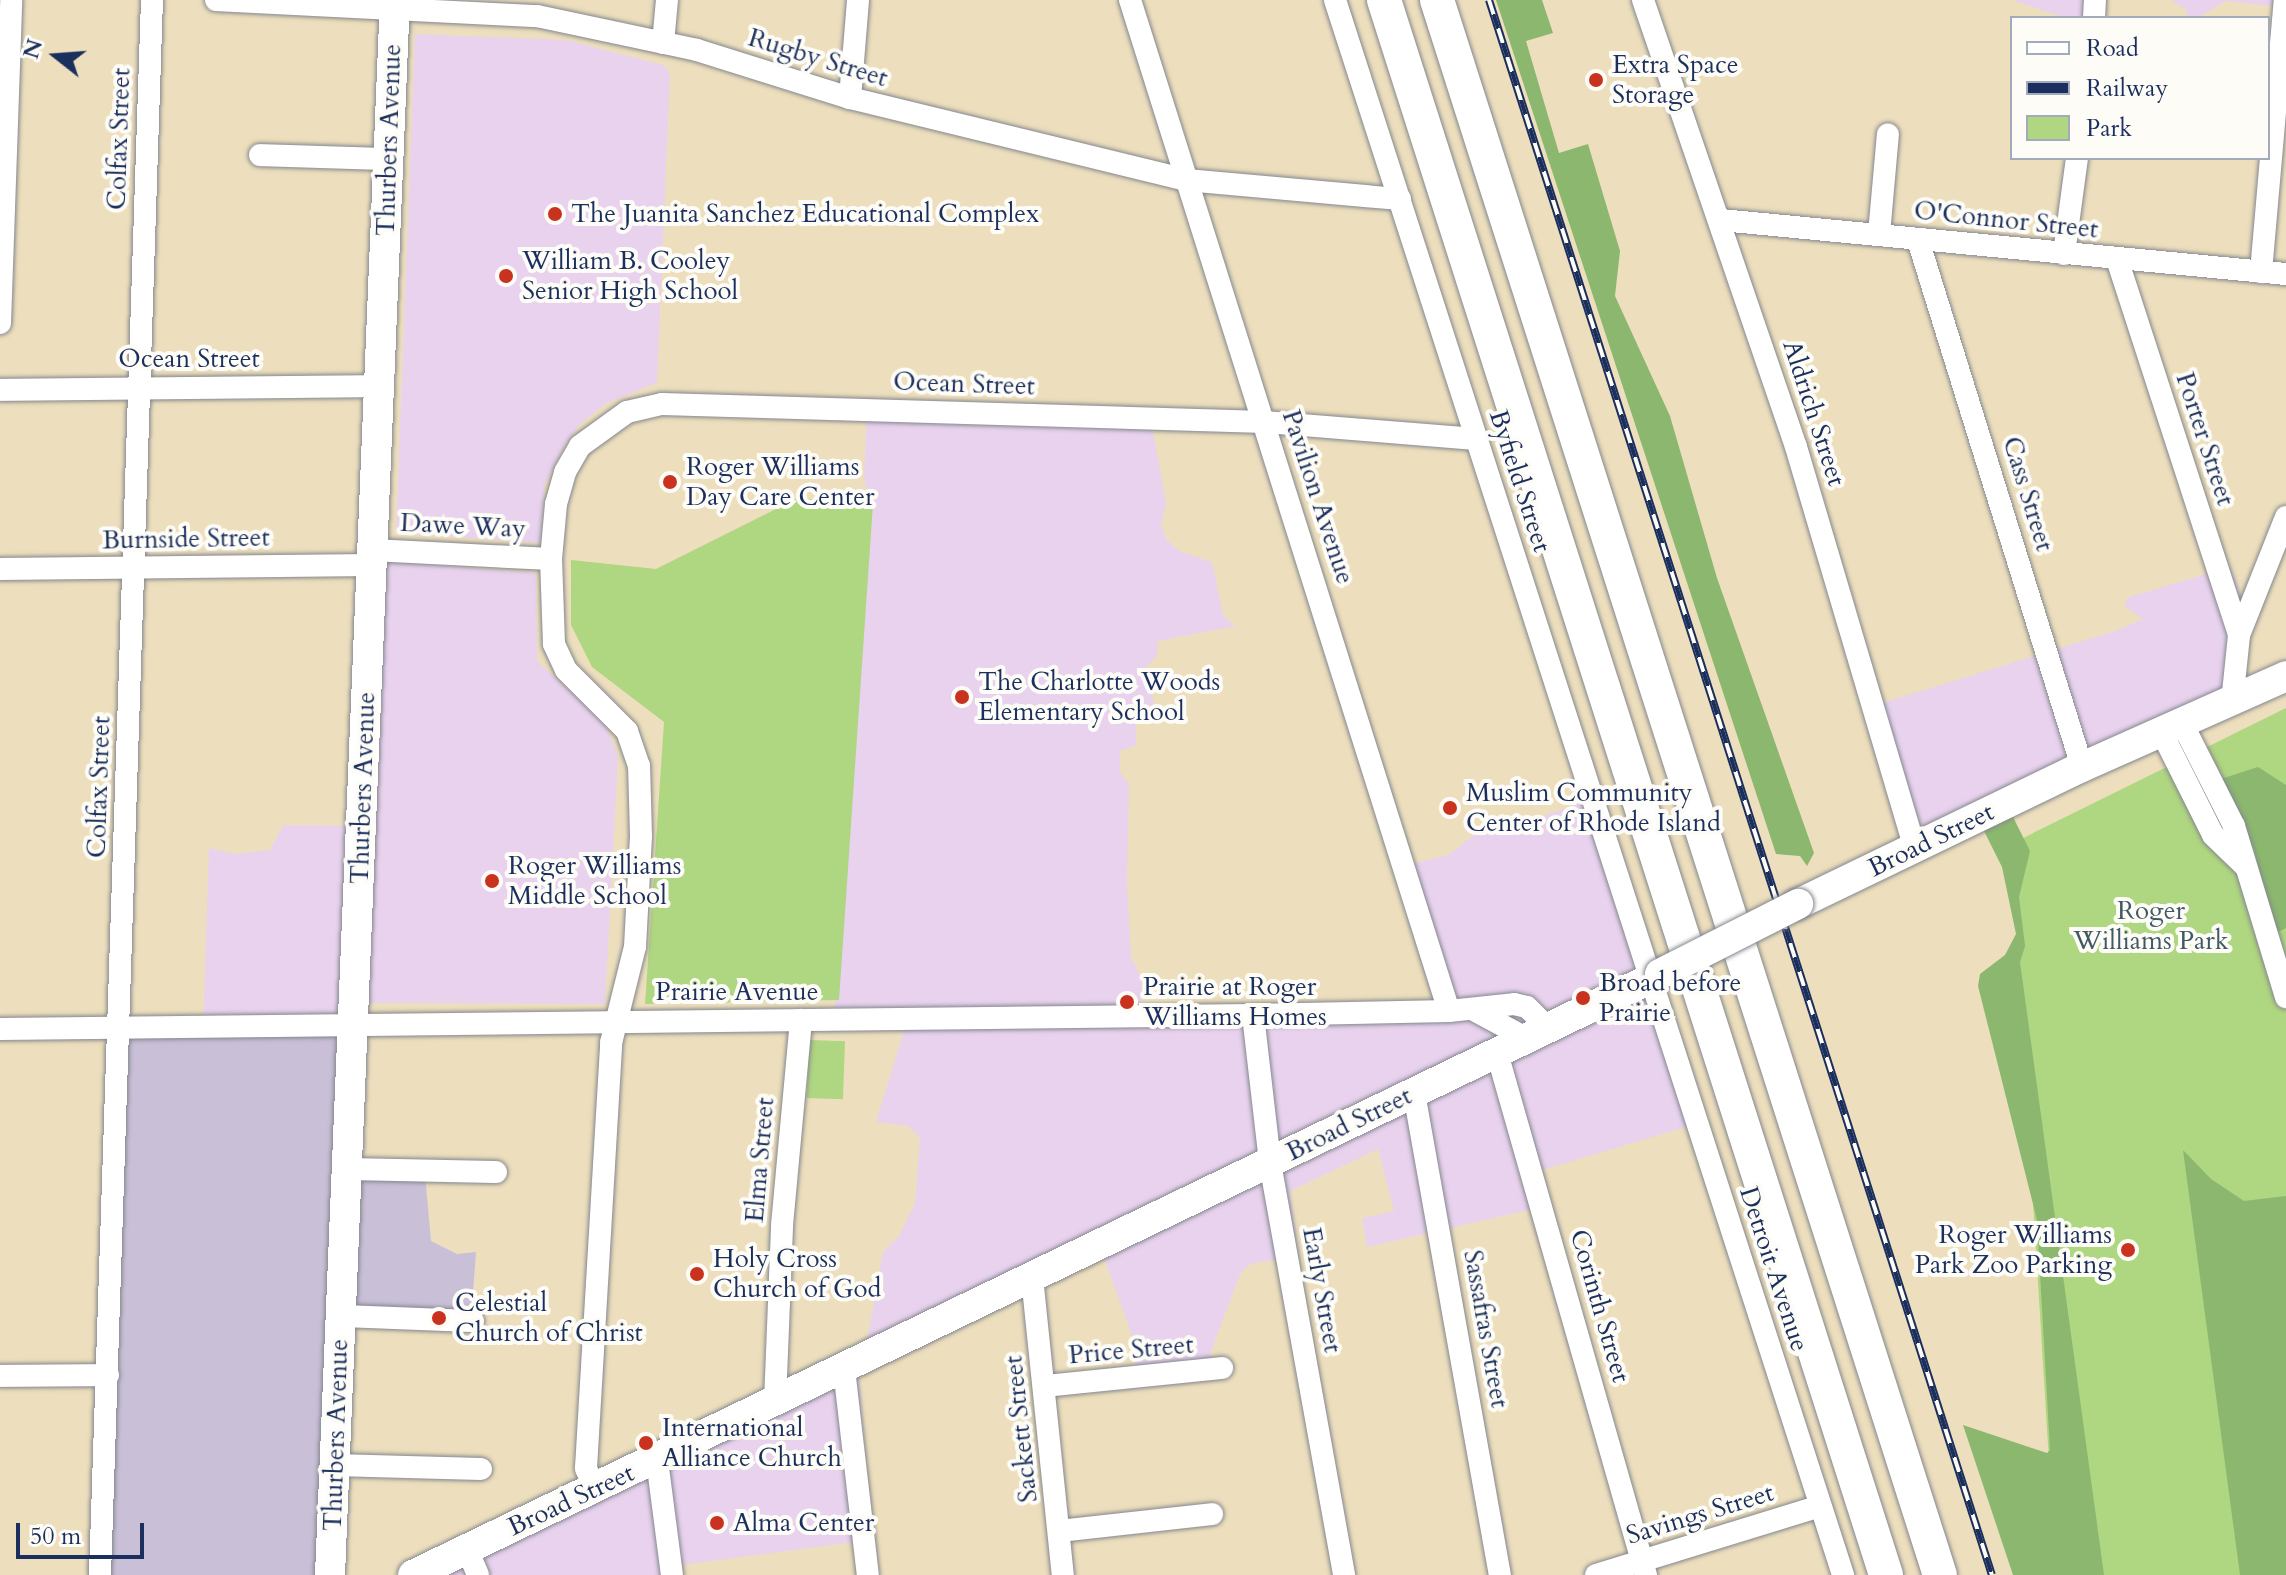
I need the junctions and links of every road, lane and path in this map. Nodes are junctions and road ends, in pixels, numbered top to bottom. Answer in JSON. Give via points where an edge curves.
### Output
{"nodes":[{"id":1,"x":11,"y":0,"type":"edge"},
{"id":2,"x":152,"y":0,"type":"edge"},
{"id":3,"x":216,"y":0,"type":"edge"},
{"id":4,"x":667,"y":0,"type":"edge"},
{"id":5,"x":858,"y":0,"type":"edge"},
{"id":6,"x":1130,"y":0,"type":"edge"},
{"id":7,"x":1335,"y":0,"type":"edge"},
{"id":8,"x":1384,"y":0,"type":"edge"},
{"id":9,"x":1437,"y":0,"type":"edge"},
{"id":10,"x":1643,"y":0,"type":"edge"},
{"id":11,"x":2285,"y":0,"type":"edge"},
{"id":12,"x":395,"y":4,"type":"edge"},
{"id":13,"x":537,"y":8,"type":"edge"},
{"id":14,"x":663,"y":43,"type":"junction"},
{"id":15,"x":850,"y":98,"type":"junction"},
{"id":16,"x":1888,"y":134,"type":"dead end"},
{"id":17,"x":260,"y":155,"type":"dead end"},
{"id":18,"x":389,"y":159,"type":"junction"},
{"id":19,"x":2077,"y":160,"type":"edge"},
{"id":20,"x":1186,"y":180,"type":"junction"},
{"id":21,"x":1400,"y":199,"type":"junction"},
{"id":22,"x":1721,"y":220,"type":"junction"},
{"id":23,"x":1879,"y":234,"type":"junction"},
{"id":24,"x":1918,"y":240,"type":"junction"},
{"id":25,"x":2064,"y":254,"type":"junction"},
{"id":26,"x":2117,"y":259,"type":"junction"},
{"id":27,"x":2261,"y":272,"type":"junction"},
{"id":28,"x":2286,"y":274,"type":"edge"},
{"id":29,"x":0,"y":323,"type":"edge"},
{"id":30,"x":379,"y":386,"type":"junction"},
{"id":31,"x":139,"y":387,"type":"junction"},
{"id":32,"x":0,"y":390,"type":"edge"},
{"id":33,"x":1265,"y":422,"type":"junction"},
{"id":34,"x":1477,"y":439,"type":"junction"},
{"id":35,"x":2286,"y":517,"type":"edge"},
{"id":36,"x":372,"y":557,"type":"junction"},
{"id":37,"x":551,"y":559,"type":"junction"},
{"id":38,"x":134,"y":568,"type":"junction"},
{"id":39,"x":0,"y":569,"type":"edge"},
{"id":40,"x":2239,"y":635,"type":"junction"},
{"id":41,"x":2286,"y":676,"type":"edge"},
{"id":42,"x":2232,"y":703,"type":"junction"},
{"id":43,"x":2173,"y":729,"type":"junction"},
{"id":44,"x":2082,"y":767,"type":"junction"},
{"id":45,"x":1915,"y":848,"type":"junction"},
{"id":46,"x":1655,"y":977,"type":"junction"},
{"id":47,"x":2286,"y":997,"type":"edge"},
{"id":48,"x":1449,"y":1011,"type":"junction"},
{"id":49,"x":1253,"y":1015,"type":"junction"},
{"id":50,"x":619,"y":1020,"type":"junction"},
{"id":51,"x":801,"y":1020,"type":"junction"},
{"id":52,"x":353,"y":1025,"type":"junction"},
{"id":53,"x":119,"y":1028,"type":"junction"},
{"id":54,"x":0,"y":1029,"type":"edge"},
{"id":55,"x":1536,"y":1032,"type":"junction"},
{"id":56,"x":1497,"y":1053,"type":"junction"},
{"id":57,"x":1414,"y":1093,"type":"junction"},
{"id":58,"x":1270,"y":1163,"type":"junction"},
{"id":59,"x":347,"y":1169,"type":"junction"},
{"id":60,"x":496,"y":1172,"type":"dead end"},
{"id":61,"x":1032,"y":1277,"type":"junction"},
{"id":62,"x":341,"y":1316,"type":"junction"},
{"id":63,"x":473,"y":1321,"type":"dead end"},
{"id":64,"x":1222,"y":1368,"type":"dead end"},
{"id":65,"x":844,"y":1369,"type":"junction"},
{"id":66,"x":108,"y":1375,"type":"junction"},
{"id":67,"x":0,"y":1376,"type":"edge"},
{"id":68,"x":1045,"y":1386,"type":"junction"},
{"id":69,"x":775,"y":1402,"type":"junction"},
{"id":70,"x":657,"y":1460,"type":"junction"},
{"id":71,"x":334,"y":1465,"type":"junction"},
{"id":72,"x":481,"y":1469,"type":"dead end"},
{"id":73,"x":594,"y":1488,"type":"junction"},
{"id":74,"x":1820,"y":1506,"type":"junction"},
{"id":75,"x":1212,"y":1514,"type":"dead end"},
{"id":76,"x":1059,"y":1531,"type":"junction"},
{"id":77,"x":472,"y":1562,"type":"edge"},
{"id":78,"x":1644,"y":1568,"type":"edge"},
{"id":79,"x":100,"y":1575,"type":"edge"},
{"id":80,"x":330,"y":1575,"type":"edge"},
{"id":81,"x":413,"y":1575,"type":"edge"},
{"id":82,"x":672,"y":1575,"type":"edge"},
{"id":83,"x":868,"y":1575,"type":"edge"},
{"id":84,"x":1063,"y":1575,"type":"edge"},
{"id":85,"x":1344,"y":1575,"type":"edge"},
{"id":86,"x":1500,"y":1575,"type":"edge"},
{"id":87,"x":1596,"y":1575,"type":"edge"},
{"id":88,"x":1843,"y":1575,"type":"edge"},
{"id":89,"x":1886,"y":1575,"type":"edge"},
{"id":90,"x":1940,"y":1575,"type":"edge"}],
"edges":[{"from":1,"to":29,"type":"street"},
{"from":2,"to":31,"type":"street","name":"Colfax Street"},
{"from":3,"to":12,"type":"street","name":"Rugby Street"},
{"from":4,"to":14,"type":"street"},
{"from":5,"to":15,"type":"street"},
{"from":6,"to":20,"type":"street","name":"Pavilion Avenue"},
{"from":7,"to":21,"type":"street","name":"Byfield Street"},
{"from":8,"to":89,"type":"highway"},
{"from":9,"to":90,"type":"highway"},
{"from":10,"to":22,"type":"street","name":"Aldrich Street"},
{"from":11,"to":27,"type":"street"},
{"from":12,"to":13,"type":"street","name":"Rugby Street"},
{"from":12,"to":18,"type":"main road","name":"Thurbers Avenue"},
{"from":13,"to":14,"type":"street","name":"Rugby Street"},
{"from":14,"to":15,"type":"street","name":"Rugby Street"},
{"from":15,"to":20,"type":"street","name":"Rugby Street"},
{"from":16,"to":23,"type":"street"},
{"from":17,"to":18,"type":"street"},
{"from":18,"to":30,"type":"main road","name":"Thurbers Avenue"},
{"from":19,"to":25,"type":"street"},
{"from":20,"to":21,"type":"street","name":"Rugby Street"},
{"from":20,"to":33,"type":"street","name":"Pavilion Avenue"},
{"from":21,"to":34,"type":"street","name":"Byfield Street"},
{"from":22,"to":23,"type":"street","name":"O'Connor Street"},
{"from":22,"to":45,"type":"street","name":"Aldrich Street","via":[[1796,447]]},
{"from":23,"to":24,"type":"street","name":"O'Connor Street"},
{"from":24,"to":25,"type":"street","name":"O'Connor Street"},
{"from":24,"to":44,"type":"street","name":"Cass Street"},
{"from":25,"to":26,"type":"street","name":"O'Connor Street"},
{"from":26,"to":27,"type":"street","name":"O'Connor Street"},
{"from":26,"to":40,"type":"street","name":"Porter Street"},
{"from":27,"to":28,"type":"street","name":"O'Connor Street"},
{"from":30,"to":31,"type":"street","name":"Ocean Street"},
{"from":30,"to":36,"type":"main road","name":"Thurbers Avenue"},
{"from":31,"to":32,"type":"street","name":"Ocean Street"},
{"from":31,"to":38,"type":"street","name":"Colfax Street"},
{"from":33,"to":34,"type":"street","name":"Ocean Street"},
{"from":33,"to":37,"type":"street","name":"Ocean Street","via":[[662,404],[627,412],[580,446],[556,504]]},
{"from":33,"to":48,"type":"street","name":"Pavilion Avenue"},
{"from":34,"to":46,"type":"street","name":"Byfield Street"},
{"from":35,"to":40,"type":"street"},
{"from":36,"to":37,"type":"street","name":"Dawe Way"},
{"from":36,"to":38,"type":"street","name":"Burnside Street"},
{"from":36,"to":52,"type":"main road","name":"Thurbers Avenue"},
{"from":37,"to":50,"type":"street","name":"Ocean Street","via":[[554,644],[566,670],[627,731],[639,766],[635,947]]},
{"from":38,"to":39,"type":"street","name":"Burnside Street"},
{"from":38,"to":53,"type":"street","name":"Colfax Street"},
{"from":40,"to":42,"type":"street"},
{"from":41,"to":42,"type":"main road","name":"Broad Street"},
{"from":42,"to":43,"type":"main road","name":"Broad Street"},
{"from":43,"to":44,"type":"main road","name":"Broad Street"},
{"from":43,"to":47,"type":"street","via":[[2213,835],[2245,866]]},
{"from":44,"to":45,"type":"main road","name":"Broad Street"},
{"from":45,"to":46,"type":"main road","name":"Broad Street","bridge":true},
{"from":46,"to":55,"type":"main road","name":"Broad Street"},
{"from":46,"to":74,"type":"street","name":"Detroit Avenue"},
{"from":48,"to":49,"type":"street","name":"Prairie Avenue"},
{"from":48,"to":55,"type":"street","name":"Prairie Avenue","via":[[1473,1010]]},
{"from":49,"to":51,"type":"street","name":"Prairie Avenue"},
{"from":49,"to":58,"type":"street","name":"Early Street"},
{"from":50,"to":51,"type":"street","name":"Prairie Avenue"},
{"from":50,"to":52,"type":"street","name":"Prairie Avenue"},
{"from":50,"to":73,"type":"street","name":"Ocean Street","via":[[611,1043],[586,1468]]},
{"from":51,"to":69,"type":"street","name":"Elma Street","via":[[782,1225]]},
{"from":52,"to":53,"type":"street","name":"Prairie Avenue"},
{"from":52,"to":59,"type":"main road","name":"Thurbers Avenue"},
{"from":53,"to":54,"type":"street","name":"Prairie Avenue"},
{"from":53,"to":66,"type":"street","name":"Colfax Street"},
{"from":55,"to":56,"type":"main road","name":"Broad Street"},
{"from":56,"to":57,"type":"main road","name":"Broad Street"},
{"from":56,"to":78,"type":"street","name":"Corinth Street"},
{"from":57,"to":58,"type":"main road","name":"Broad Street"},
{"from":57,"to":86,"type":"street","name":"Sassafras Street"},
{"from":58,"to":61,"type":"main road","name":"Broad Street"},
{"from":58,"to":85,"type":"street","name":"Early Street"},
{"from":59,"to":60,"type":"street"},
{"from":59,"to":62,"type":"main road","name":"Thurbers Avenue"},
{"from":61,"to":65,"type":"main road","name":"Broad Street"},
{"from":61,"to":68,"type":"street","name":"Sackett Street"},
{"from":62,"to":63,"type":"street"},
{"from":62,"to":71,"type":"main road","name":"Thurbers Avenue"},
{"from":64,"to":68,"type":"street","name":"Price Street"},
{"from":65,"to":69,"type":"main road","name":"Broad Street"},
{"from":65,"to":83,"type":"street"},
{"from":66,"to":67,"type":"street"},
{"from":66,"to":79,"type":"street","name":"Colfax Street"},
{"from":68,"to":76,"type":"street","name":"Sackett Street"},
{"from":69,"to":70,"type":"main road","name":"Broad Street"},
{"from":70,"to":73,"type":"main road","name":"Broad Street"},
{"from":70,"to":82,"type":"street"},
{"from":71,"to":72,"type":"street"},
{"from":71,"to":80,"type":"main road","name":"Thurbers Avenue"},
{"from":73,"to":77,"type":"main road","name":"Broad Street"},
{"from":74,"to":78,"type":"street","name":"Savings Street"},
{"from":74,"to":88,"type":"street","name":"Detroit Avenue"},
{"from":75,"to":76,"type":"street"},
{"from":76,"to":84,"type":"street","name":"Sackett Street"},
{"from":77,"to":81,"type":"main road","name":"Broad Street"},
{"from":78,"to":87,"type":"street","name":"Savings Street"}]}
